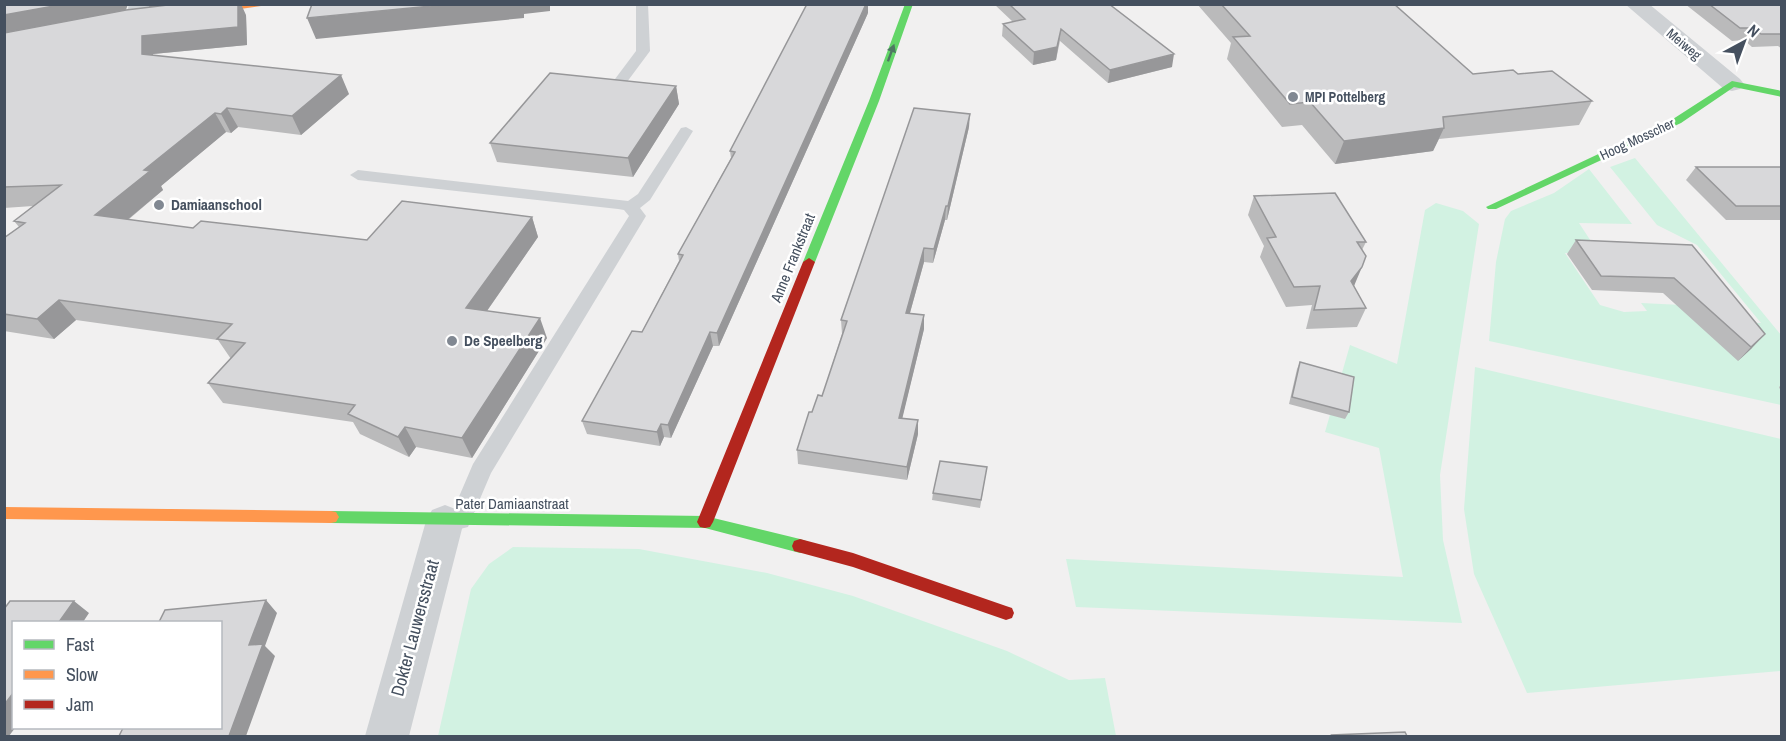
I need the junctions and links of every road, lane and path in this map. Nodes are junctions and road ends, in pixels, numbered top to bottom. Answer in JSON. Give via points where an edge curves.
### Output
{"nodes":[{"id":1,"x":271,"y":4,"type":"edge"},
{"id":2,"x":642,"y":4,"type":"edge"},
{"id":3,"x":909,"y":4,"type":"edge"},
{"id":4,"x":1635,"y":4,"type":"edge"},
{"id":5,"x":183,"y":14,"type":"edge"},
{"id":6,"x":1732,"y":84,"type":"junction"},
{"id":7,"x":616,"y":87,"type":"edge"},
{"id":8,"x":1782,"y":94,"type":"edge"},
{"id":9,"x":686,"y":130,"type":"dead end"},
{"id":10,"x":358,"y":175,"type":"dead end"},
{"id":11,"x":630,"y":207,"type":"junction"},
{"id":12,"x":1492,"y":207,"type":"dead end"},
{"id":13,"x":4,"y":513,"type":"edge"},
{"id":14,"x":453,"y":520,"type":"junction"},
{"id":15,"x":705,"y":522,"type":"junction"},
{"id":16,"x":1006,"y":613,"type":"dead end"},
{"id":17,"x":387,"y":736,"type":"edge"}],
"edges":[{"from":1,"to":5,"type":"street"},
{"from":2,"to":7,"type":"lane","via":[[643,51]]},
{"from":15,"to":3,"type":"street","name":"Anne Frankstraat","one_way":true},
{"from":4,"to":6,"type":"street","name":"Meiweg"},
{"from":6,"to":8,"type":"street"},
{"from":6,"to":12,"type":"street","name":"Hoog Mosscher","via":[[1677,121]]},
{"from":9,"to":11,"type":"lane","via":[[644,197]]},
{"from":10,"to":11,"type":"lane"},
{"from":11,"to":14,"type":"lane","via":[[638,216]]},
{"from":13,"to":14,"type":"street","name":"Pater Damiaanstraat"},
{"from":14,"to":15,"type":"street","name":"Pater Damiaanstraat"},
{"from":14,"to":17,"type":"street","name":"Dokter Lauwersstraat"},
{"from":15,"to":16,"type":"street","name":"Pater Damiaanstraat","via":[[853,560]]}]}
